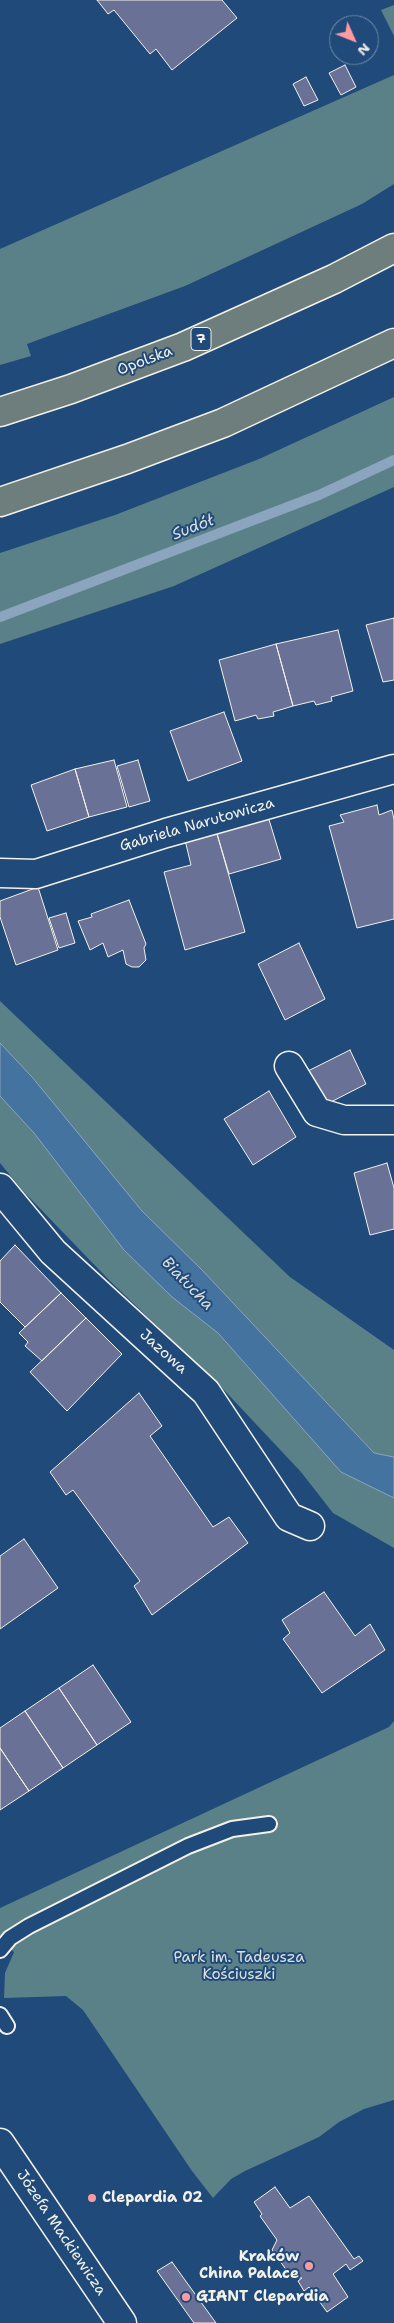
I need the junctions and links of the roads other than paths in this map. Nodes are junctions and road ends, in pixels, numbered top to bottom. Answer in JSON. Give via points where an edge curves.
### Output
{"nodes":[{"id":1,"x":394,"y":248,"type":"edge"},
{"id":2,"x":394,"y":343,"type":"edge"},
{"id":3,"x":0,"y":412,"type":"edge"},
{"id":4,"x":0,"y":502,"type":"edge"},
{"id":5,"x":394,"y":769,"type":"edge"},
{"id":6,"x":0,"y":873,"type":"edge"},
{"id":7,"x":290,"y":1066,"type":"dead end"},
{"id":8,"x":394,"y":1120,"type":"edge"},
{"id":9,"x":5,"y":1204,"type":"edge"},
{"id":10,"x":310,"y":1526,"type":"dead end"},
{"id":11,"x":269,"y":1824,"type":"dead end"},
{"id":12,"x":0,"y":1950,"type":"edge"},
{"id":13,"x":0,"y":2142,"type":"edge"},
{"id":14,"x":122,"y":2323,"type":"edge"}],
"edges":[{"from":1,"to":3,"type":"main road","name":"Opolska","number":"7","via":[[334,279],[183,347]]},
{"from":2,"to":4,"type":"main road","via":[[222,423]]},
{"from":5,"to":6,"type":"street","name":"Gabriela Narutowicza","via":[[166,833],[36,874]]},
{"from":7,"to":8,"type":"street","via":[[318,1112],[344,1120]]},
{"from":9,"to":10,"type":"street","name":"Jazowa","via":[[206,1392],[289,1517]]},
{"from":11,"to":12,"type":"lane","via":[[232,1829],[188,1846],[29,1926],[10,1938]]},
{"from":13,"to":14,"type":"street","name":"Józefa Mackiewicza"}]}
